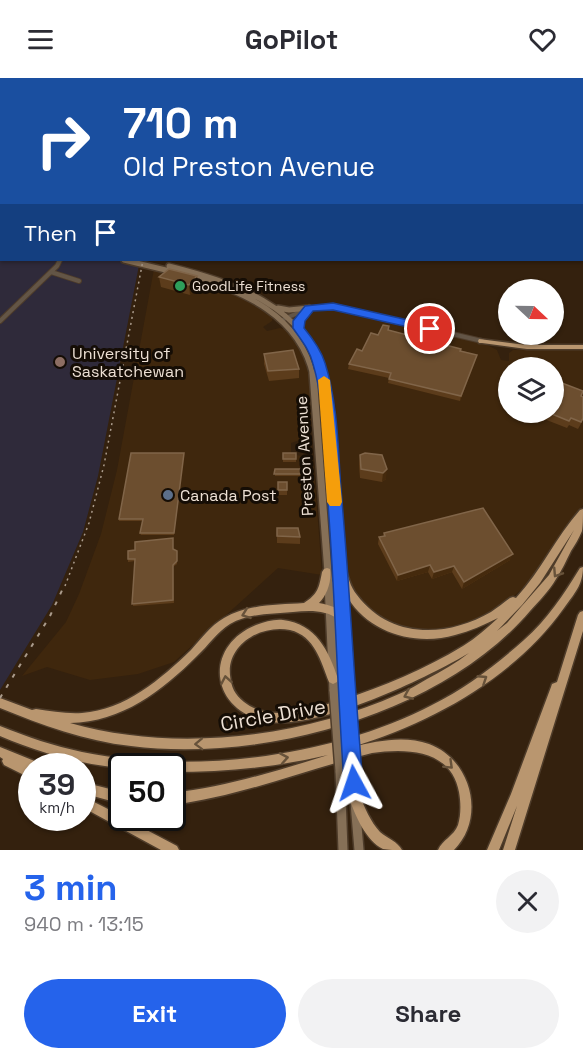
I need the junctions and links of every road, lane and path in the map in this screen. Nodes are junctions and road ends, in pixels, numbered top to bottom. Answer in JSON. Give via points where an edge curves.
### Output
{"nodes":[{"id":1,"x":59,"y":261,"type":"edge"},
{"id":2,"x":128,"y":261,"type":"edge"},
{"id":3,"x":148,"y":261,"type":"edge"},
{"id":4,"x":51,"y":272,"type":"junction"},
{"id":5,"x":79,"y":281,"type":"dead end"},
{"id":6,"x":276,"y":307,"type":"junction"},
{"id":7,"x":309,"y":308,"type":"junction"},
{"id":8,"x":285,"y":319,"type":"junction"},
{"id":9,"x":0,"y":321,"type":"edge"},
{"id":10,"x":298,"y":328,"type":"junction"},
{"id":11,"x":482,"y":341,"type":"joint"},
{"id":12,"x":583,"y":347,"type":"edge"},
{"id":13,"x":583,"y":512,"type":"edge"},
{"id":14,"x":583,"y":521,"type":"edge"},
{"id":15,"x":341,"y":568,"type":"junction"},
{"id":16,"x":327,"y":572,"type":"junction"},
{"id":17,"x":583,"y":572,"type":"edge"},
{"id":18,"x":538,"y":579,"type":"junction"},
{"id":19,"x":304,"y":607,"type":"junction"},
{"id":20,"x":331,"y":609,"type":"junction"},
{"id":21,"x":583,"y":615,"type":"edge"},
{"id":22,"x":342,"y":616,"type":"junction"},
{"id":23,"x":569,"y":656,"type":"junction"},
{"id":24,"x":333,"y":679,"type":"junction"},
{"id":25,"x":5,"y":705,"type":"edge"},
{"id":26,"x":0,"y":731,"type":"edge"},
{"id":27,"x":0,"y":754,"type":"edge"},
{"id":28,"x":18,"y":761,"type":"edge"},
{"id":29,"x":18,"y":765,"type":"edge"},
{"id":30,"x":186,"y":796,"type":"edge"},
{"id":31,"x":355,"y":798,"type":"junction"},
{"id":32,"x":96,"y":809,"type":"edge"},
{"id":33,"x":173,"y":850,"type":"edge"},
{"id":34,"x":343,"y":850,"type":"edge"},
{"id":35,"x":359,"y":850,"type":"edge"},
{"id":36,"x":396,"y":850,"type":"edge"},
{"id":37,"x":444,"y":850,"type":"edge"},
{"id":38,"x":493,"y":850,"type":"edge"},
{"id":39,"x":509,"y":850,"type":"edge"}],
"edges":[{"from":1,"to":4,"type":"street"},
{"from":2,"to":8,"type":"main road","name":"Preston Avenue","via":[[228,288]]},
{"from":3,"to":6,"type":"main road","name":"Preston Avenue","via":[[230,282]]},
{"from":4,"to":5,"type":"street"},
{"from":4,"to":9,"type":"street"},
{"from":6,"to":7,"type":"main road"},
{"from":6,"to":8,"type":"main road","name":"Preston Avenue"},
{"from":7,"to":8,"type":"street"},
{"from":7,"to":10,"type":"main road","via":[[300,318]]},
{"from":7,"to":11,"type":"street","via":[[343,308]]},
{"from":8,"to":10,"type":"main road","name":"Preston Avenue"},
{"from":8,"to":16,"type":"main road","name":"Preston Avenue","via":[[313,371]]},
{"from":10,"to":15,"type":"main road","name":"Preston Avenue","via":[[315,353],[325,385]]},
{"from":11,"to":12,"type":"highway","via":[[527,347]]},
{"from":13,"to":18,"type":"highway"},
{"from":14,"to":25,"type":"highway","name":"Circle Drive","one_way":true,"via":[[563,564],[544,591],[486,650],[422,688],[343,720],[269,738],[168,744],[73,731]]},
{"from":15,"to":18,"type":"highway","via":[[350,592],[366,612],[393,629],[422,636],[449,634],[483,621],[506,608]]},
{"from":15,"to":22,"type":"main road","name":"Preston Avenue"},
{"from":16,"to":19,"type":"highway","via":[[320,597]]},
{"from":16,"to":20,"type":"main road","name":"Preston Avenue"},
{"from":26,"to":17,"type":"highway","one_way":true,"via":[[79,757],[137,765],[230,765],[317,752],[396,726],[443,705],[494,672],[556,612]]},
{"from":18,"to":24,"type":"highway","one_way":true,"via":[[469,648],[392,687],[330,708],[282,718],[251,712],[230,694],[225,666],[236,642],[266,625],[276,624],[311,636],[321,647]]},
{"from":19,"to":20,"type":"highway"},
{"from":19,"to":25,"type":"highway","one_way":true,"via":[[254,610],[226,621],[149,693],[104,714],[66,719]]},
{"from":20,"to":22,"type":"highway"},
{"from":20,"to":24,"type":"main road","name":"Preston Avenue"},
{"from":21,"to":23,"type":"highway"},
{"from":22,"to":31,"type":"main road","name":"Preston Avenue","bridge":true},
{"from":23,"to":38,"type":"highway"},
{"from":23,"to":39,"type":"highway"},
{"from":24,"to":34,"type":"main road","name":"Preston Avenue","bridge":true},
{"from":27,"to":28,"type":"highway"},
{"from":27,"to":29,"type":"highway"},
{"from":30,"to":37,"type":"highway","one_way":true,"via":[[356,753],[399,744],[419,747],[448,762],[463,785],[464,823],[456,839]]},
{"from":31,"to":35,"type":"main road","name":"Preston Avenue"},
{"from":31,"to":36,"type":"highway","via":[[368,826],[383,843]]},
{"from":32,"to":33,"type":"highway"}]}
